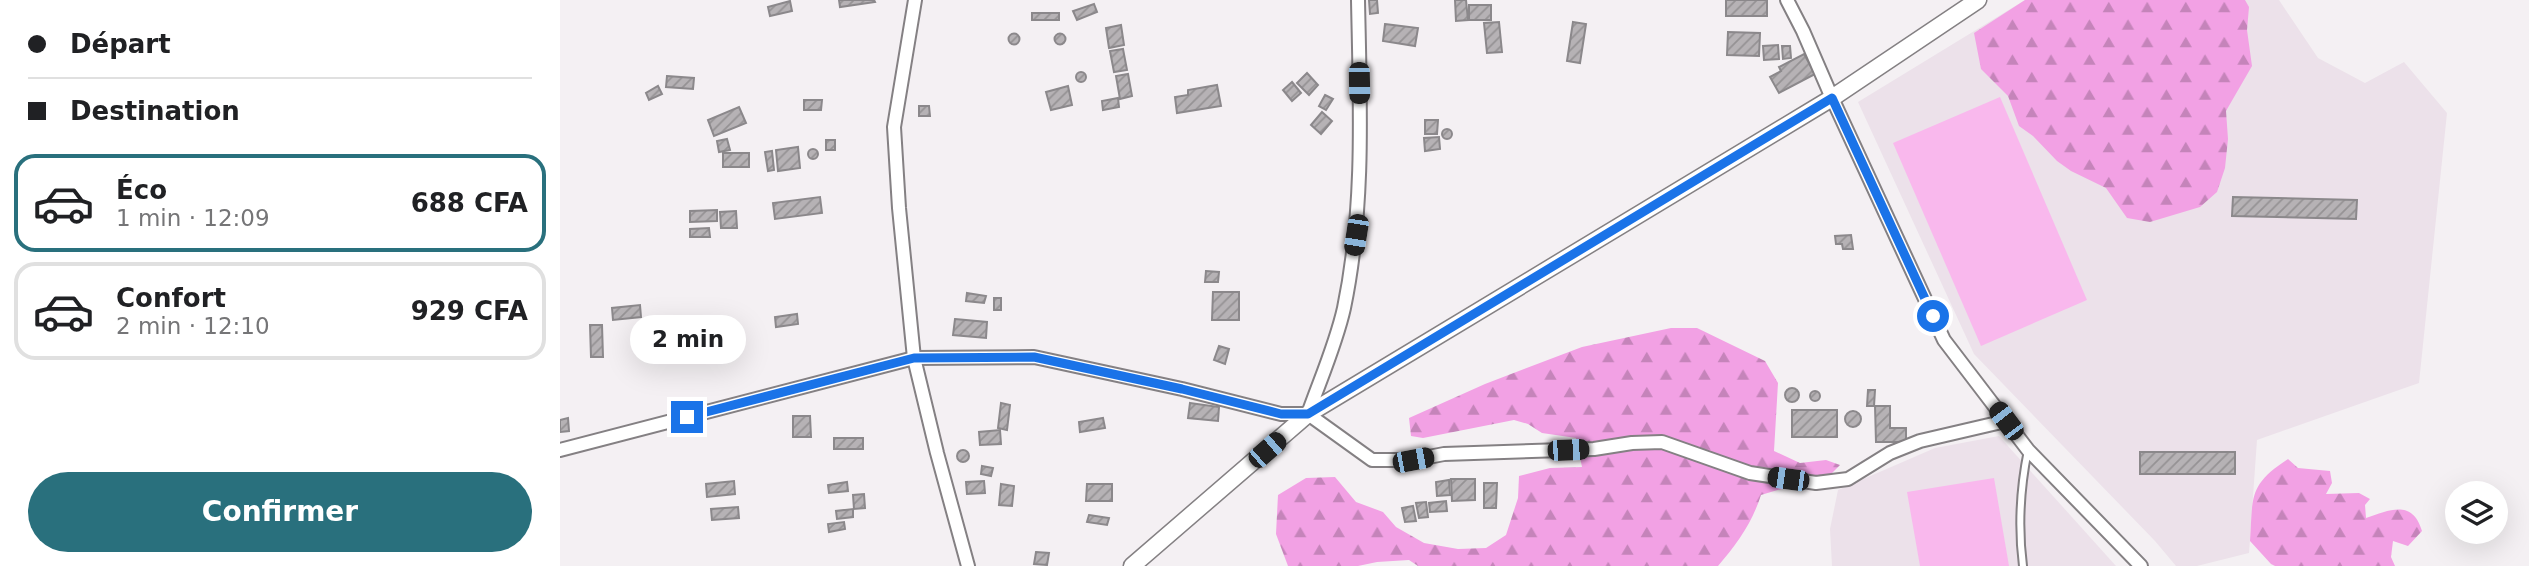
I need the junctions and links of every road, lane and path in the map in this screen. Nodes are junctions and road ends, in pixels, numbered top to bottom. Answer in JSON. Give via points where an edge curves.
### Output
{"nodes":[{"id":1,"x":915,"y":0,"type":"edge"},
{"id":2,"x":1358,"y":0,"type":"edge"},
{"id":3,"x":1787,"y":0,"type":"edge"},
{"id":4,"x":1978,"y":0,"type":"edge"},
{"id":5,"x":1832,"y":98,"type":"junction"},
{"id":6,"x":914,"y":358,"type":"junction"},
{"id":7,"x":1308,"y":414,"type":"junction"},
{"id":8,"x":2006,"y":421,"type":"junction"},
{"id":9,"x":560,"y":450,"type":"edge"},
{"id":10,"x":2028,"y":450,"type":"junction"},
{"id":11,"x":968,"y":566,"type":"edge"},
{"id":12,"x":1132,"y":566,"type":"edge"},
{"id":13,"x":2023,"y":566,"type":"edge"},
{"id":14,"x":2141,"y":566,"type":"edge"}],
"edges":[{"from":1,"to":6,"type":"street","via":[[894,127]]},
{"from":2,"to":7,"type":"street","via":[[1356,235],[1343,310]]},
{"from":3,"to":5,"type":"street"},
{"from":4,"to":5,"type":"main road"},
{"from":5,"to":7,"type":"main road"},
{"from":5,"to":8,"type":"street","via":[[1944,340]]},
{"from":6,"to":7,"type":"street","via":[[1034,357],[1281,414]]},
{"from":6,"to":9,"type":"street"},
{"from":6,"to":11,"type":"street"},
{"from":7,"to":8,"type":"street","via":[[1372,460],[1662,442],[1750,473],[1816,483],[1848,479],[1920,441]]},
{"from":7,"to":12,"type":"main road"},
{"from":8,"to":10,"type":"street"},
{"from":10,"to":13,"type":"lane","via":[[2022,481]]},
{"from":10,"to":14,"type":"street"}]}
